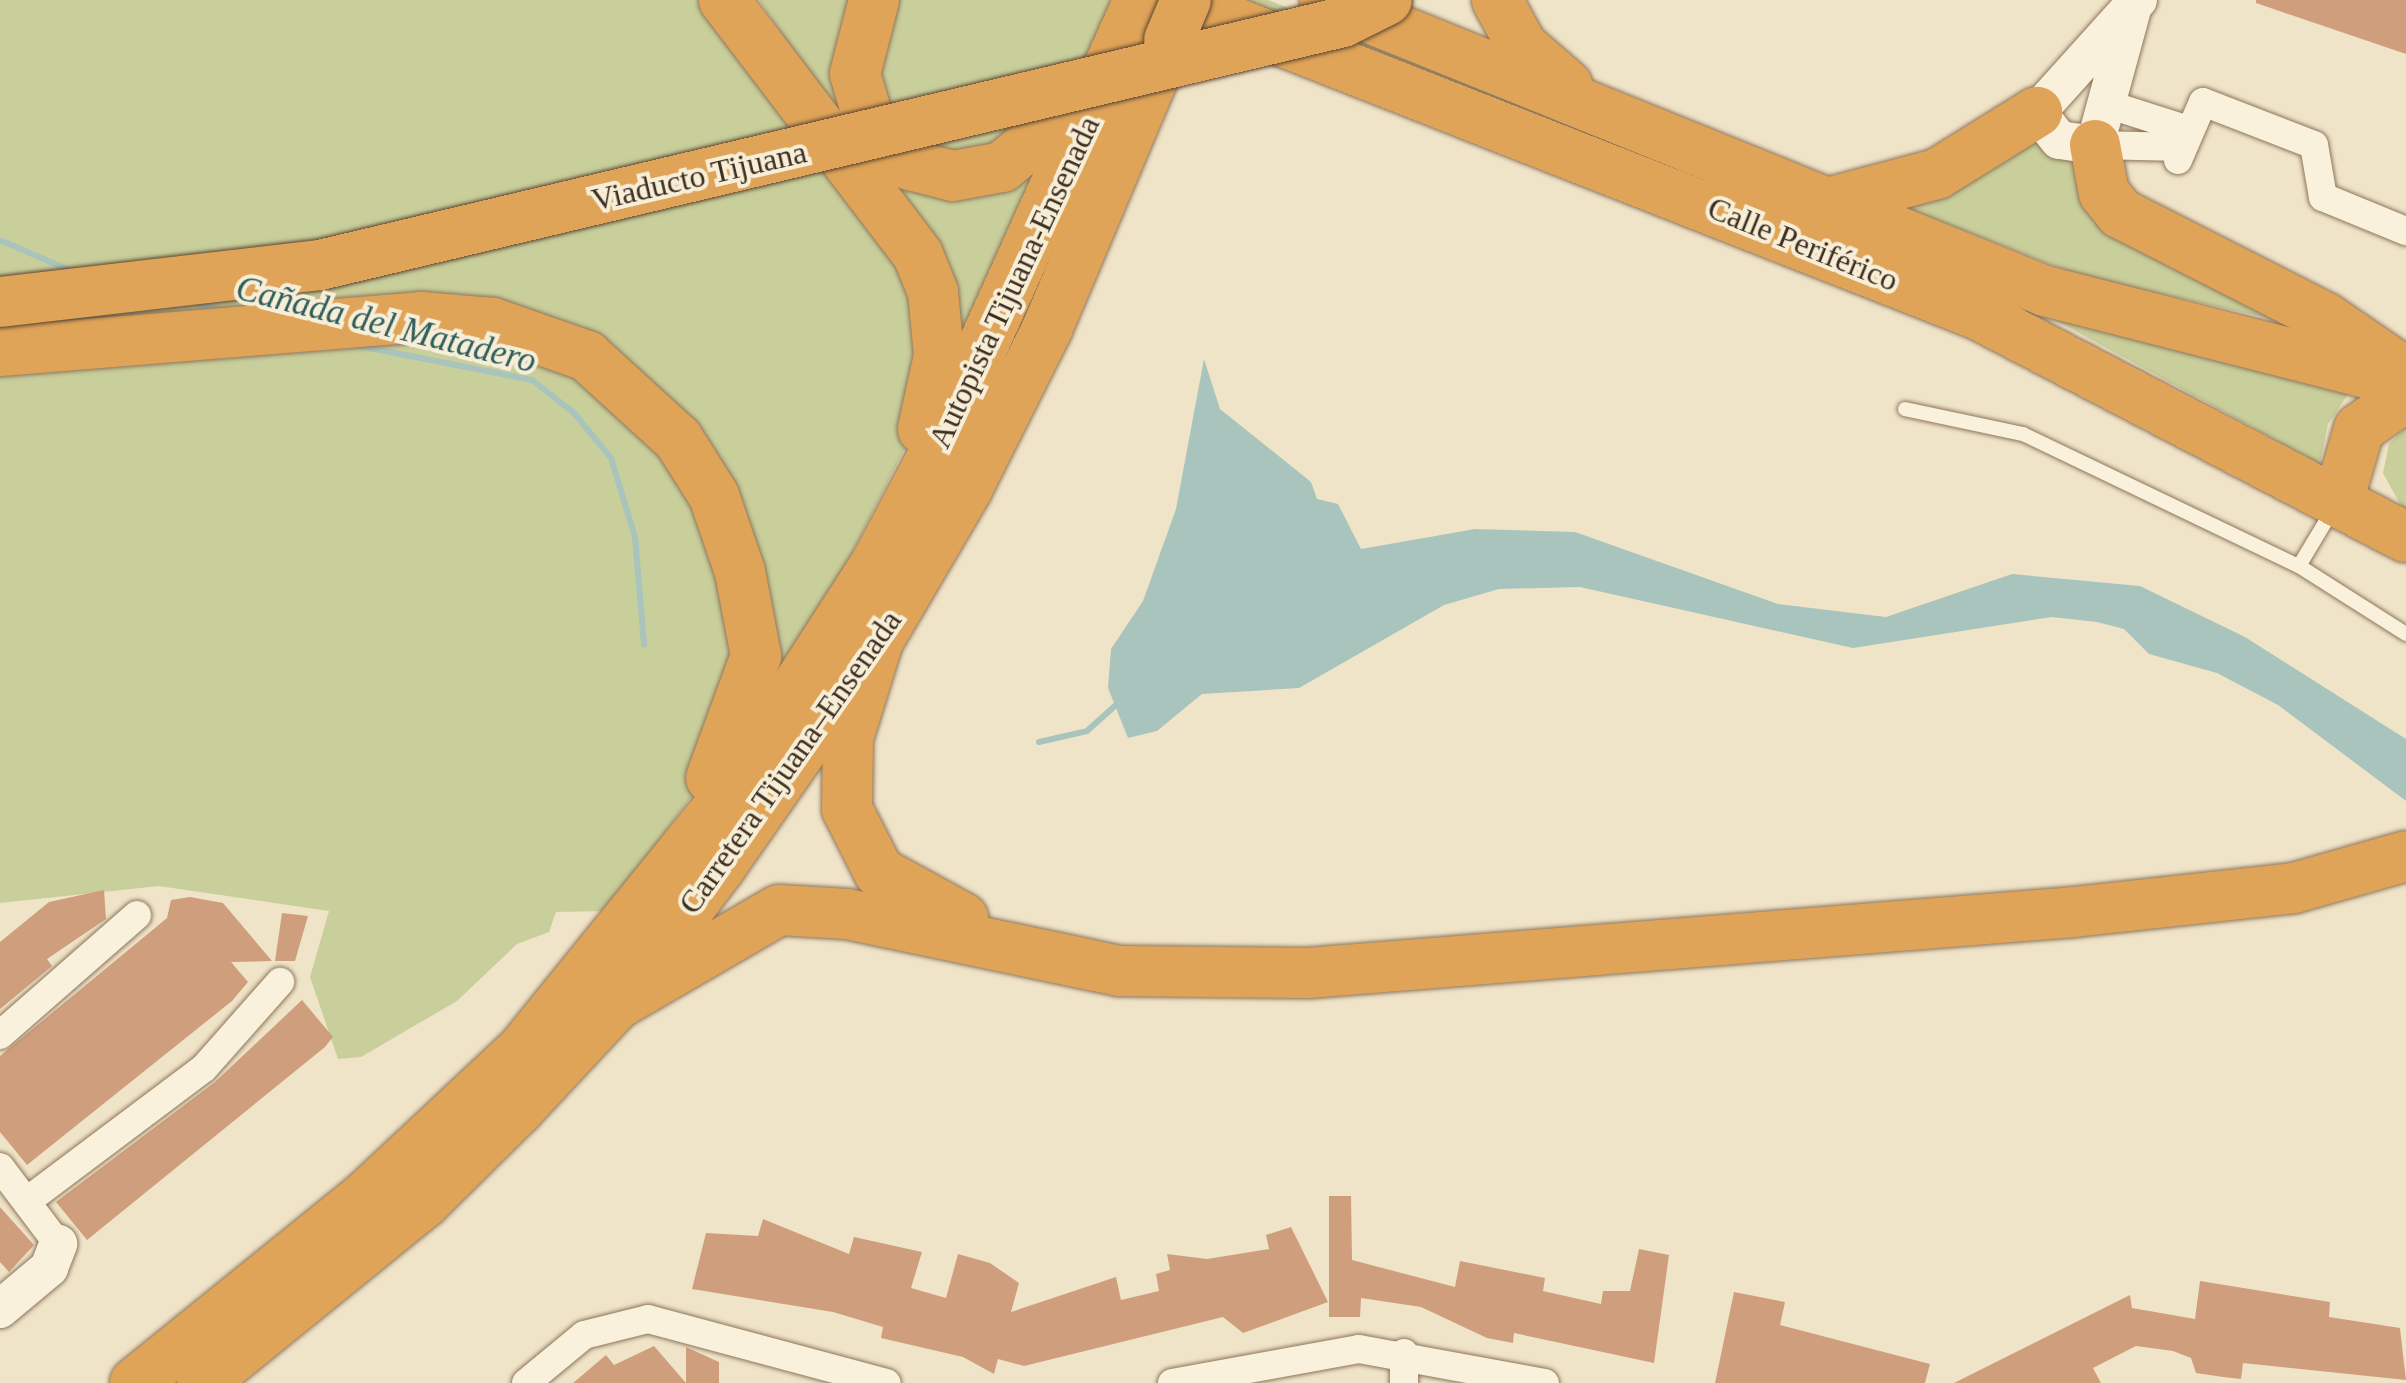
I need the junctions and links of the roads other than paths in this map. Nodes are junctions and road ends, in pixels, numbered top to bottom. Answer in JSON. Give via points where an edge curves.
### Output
{"nodes":[{"id":1,"x":724,"y":0,"type":"edge"},
{"id":2,"x":874,"y":0,"type":"edge"},
{"id":3,"x":1325,"y":0,"type":"edge"},
{"id":4,"x":1387,"y":0,"type":"edge"},
{"id":5,"x":1497,"y":0,"type":"edge"},
{"id":6,"x":2135,"y":4,"type":"edge"},
{"id":7,"x":1160,"y":12,"type":"edge"},
{"id":8,"x":1110,"y":75,"type":"junction"},
{"id":9,"x":2050,"y":100,"type":"junction"},
{"id":10,"x":1598,"y":111,"type":"junction"},
{"id":11,"x":2099,"y":124,"type":"junction"},
{"id":12,"x":2183,"y":146,"type":"junction"},
{"id":13,"x":1828,"y":203,"type":"junction"},
{"id":14,"x":2406,"y":231,"type":"edge"},
{"id":15,"x":0,"y":302,"type":"edge"},
{"id":16,"x":0,"y":351,"type":"edge"},
{"id":17,"x":2406,"y":373,"type":"edge"},
{"id":18,"x":2406,"y":383,"type":"edge"},
{"id":19,"x":2406,"y":396,"type":"edge"},
{"id":20,"x":1905,"y":409,"type":"dead end"},
{"id":21,"x":2338,"y":502,"type":"junction"},
{"id":22,"x":2406,"y":537,"type":"edge"},
{"id":23,"x":878,"y":560,"type":"junction"},
{"id":24,"x":2299,"y":566,"type":"junction"},
{"id":25,"x":2406,"y":634,"type":"edge"},
{"id":26,"x":878,"y":641,"type":"junction"},
{"id":27,"x":2406,"y":836,"type":"edge"},
{"id":28,"x":2406,"y":856,"type":"edge"},
{"id":29,"x":137,"y":915,"type":"dead end"},
{"id":30,"x":626,"y":930,"type":"junction"},
{"id":31,"x":280,"y":982,"type":"dead end"},
{"id":32,"x":617,"y":1004,"type":"junction"},
{"id":33,"x":0,"y":1035,"type":"edge"},
{"id":34,"x":0,"y":1167,"type":"edge"},
{"id":35,"x":28,"y":1201,"type":"junction"},
{"id":36,"x":58,"y":1244,"type":"joint"},
{"id":37,"x":0,"y":1309,"type":"edge"},
{"id":38,"x":1404,"y":1353,"type":"junction"},
{"id":39,"x":1215,"y":1378,"type":"edge"},
{"id":40,"x":135,"y":1383,"type":"edge"},
{"id":41,"x":202,"y":1383,"type":"edge"},
{"id":42,"x":526,"y":1383,"type":"edge"},
{"id":43,"x":887,"y":1383,"type":"edge"},
{"id":44,"x":1172,"y":1383,"type":"edge"},
{"id":45,"x":1404,"y":1383,"type":"edge"},
{"id":46,"x":1545,"y":1383,"type":"edge"}],
"edges":[{"from":1,"to":23,"type":"highway","via":[[892,214],[933,292],[934,386]]},
{"from":2,"to":8,"type":"highway","via":[[858,41],[862,104],[887,146],[921,169],[953,176],[1002,167]]},
{"from":3,"to":10,"type":"highway","name":"Calle Periférico"},
{"from":4,"to":15,"type":"highway","name":"Viaducto Tijuana","bridge":true,"via":[[1343,22],[320,264]]},
{"from":5,"to":10,"type":"highway","via":[[1522,46]]},
{"from":6,"to":9,"type":"street"},
{"from":6,"to":11,"type":"street"},
{"from":7,"to":8,"type":"highway","name":"Autopista Tijuana-Ensenada"},
{"from":7,"to":21,"type":"highway","name":"Calle Periférico","via":[[1979,314]]},
{"from":7,"to":26,"type":"highway","name":"Carretera Tijuana–Ensenada","via":[[1047,329]]},
{"from":8,"to":23,"type":"highway","name":"Autopista Tijuana-Ensenada"},
{"from":9,"to":11,"type":"street"},
{"from":9,"to":11,"type":"street","via":[[2058,140]]},
{"from":9,"to":13,"type":"highway","via":[[1937,174]]},
{"from":10,"to":13,"type":"highway","name":"Calle Periférico"},
{"from":11,"to":12,"type":"street"},
{"from":11,"to":12,"type":"street"},
{"from":11,"to":17,"type":"highway","via":[[2104,193],[2120,213],[2326,318]]},
{"from":12,"to":14,"type":"street","via":[[2203,102],[2314,145],[2323,196]]},
{"from":13,"to":18,"type":"highway","name":"Calle Periférico","via":[[2046,291]]},
{"from":16,"to":30,"type":"highway","via":[[421,317],[493,322],[587,356],[630,387],[714,496],[756,656],[702,797]]},
{"from":19,"to":21,"type":"highway","via":[[2359,430]]},
{"from":20,"to":24,"type":"lane","via":[[2024,434]]},
{"from":21,"to":22,"type":"highway","name":"Calle Periférico"},
{"from":21,"to":24,"type":"lane"},
{"from":23,"to":30,"type":"highway","name":"Carretera Tijuana–Ensenada","via":[[732,788]]},
{"from":24,"to":25,"type":"lane"},
{"from":26,"to":27,"type":"highway","via":[[848,738],[847,808],[862,851],[932,906],[995,930],[1089,946],[1411,946],[1692,929],[2289,871]]},
{"from":26,"to":32,"type":"highway","name":"Carretera Tijuana–Ensenada"},
{"from":28,"to":32,"type":"highway","via":[[2294,888],[2074,912],[1308,973],[1119,971],[848,914],[778,910]]},
{"from":29,"to":33,"type":"street"},
{"from":30,"to":40,"type":"highway","name":"Carretera Tijuana–Ensenada","via":[[437,1132]]},
{"from":31,"to":35,"type":"street","via":[[204,1068]]},
{"from":32,"to":41,"type":"highway","name":"Carretera Tijuana–Ensenada","via":[[425,1202]]},
{"from":34,"to":35,"type":"street"},
{"from":35,"to":36,"type":"street"},
{"from":36,"to":37,"type":"street","via":[[49,1268]]},
{"from":38,"to":39,"type":"street","via":[[1332,1350]]},
{"from":38,"to":45,"type":"street"},
{"from":38,"to":46,"type":"street"},
{"from":39,"to":44,"type":"street"},
{"from":42,"to":43,"type":"street","via":[[584,1334],[648,1319]]}]}
